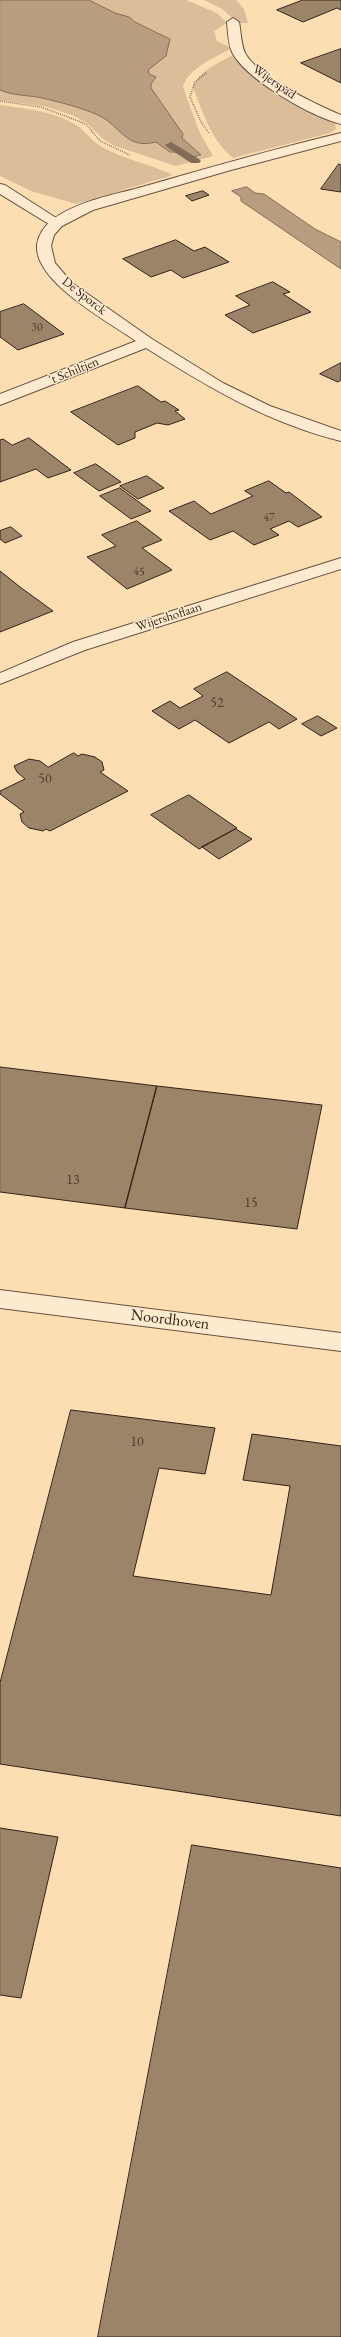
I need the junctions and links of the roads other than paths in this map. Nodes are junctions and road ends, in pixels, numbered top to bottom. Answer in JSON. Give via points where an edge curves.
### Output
{"nodes":[{"id":1,"x":233,"y":22,"type":"dead end"},
{"id":2,"x":341,"y":120,"type":"edge"},
{"id":3,"x":341,"y":138,"type":"edge"},
{"id":4,"x":0,"y":188,"type":"edge"},
{"id":5,"x":57,"y":224,"type":"junction"},
{"id":6,"x":147,"y":342,"type":"junction"},
{"id":7,"x":0,"y":400,"type":"edge"},
{"id":8,"x":341,"y":436,"type":"edge"},
{"id":9,"x":341,"y":563,"type":"edge"},
{"id":10,"x":0,"y":679,"type":"edge"},
{"id":11,"x":0,"y":1299,"type":"edge"},
{"id":12,"x":341,"y":1342,"type":"edge"}],
"edges":[{"from":1,"to":2,"type":"street","name":"Wijerspad","via":[[239,53],[254,71],[282,90]]},
{"from":3,"to":5,"type":"street","name":"De Sporck","via":[[226,167],[88,207]]},
{"from":4,"to":5,"type":"street"},
{"from":5,"to":6,"type":"street","name":"De Sporck","via":[[47,234],[44,246],[48,264],[67,286]]},
{"from":6,"to":7,"type":"street","name":"'t Schiltjen"},
{"from":6,"to":8,"type":"street","name":"De Sporck","via":[[217,386],[264,409]]},
{"from":9,"to":10,"type":"street","name":"Wijershoflaan","via":[[79,646]]},
{"from":11,"to":12,"type":"street","name":"Noordhoven"}]}
